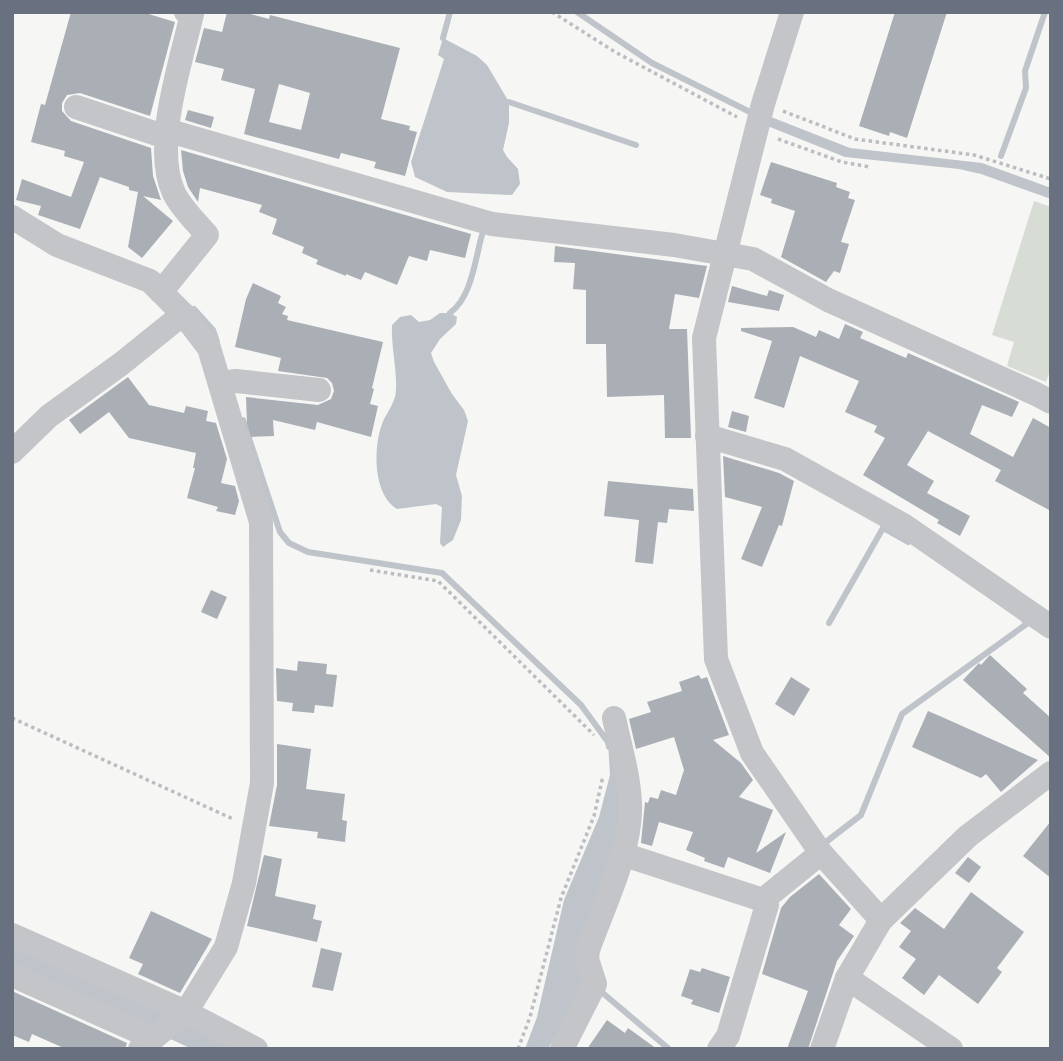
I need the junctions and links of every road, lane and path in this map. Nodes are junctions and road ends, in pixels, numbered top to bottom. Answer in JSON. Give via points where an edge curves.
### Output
{"nodes":[{"id":1,"x":186,"y":12,"type":"edge"},
{"id":2,"x":552,"y":12,"type":"edge"},
{"id":3,"x":793,"y":12,"type":"edge"},
{"id":4,"x":76,"y":107,"type":"dead end"},
{"id":5,"x":759,"y":119,"type":"junction"},
{"id":6,"x":166,"y":133,"type":"junction"},
{"id":7,"x":870,"y":167,"type":"dead end"},
{"id":8,"x":1051,"y":179,"type":"edge"},
{"id":9,"x":12,"y":217,"type":"edge"},
{"id":10,"x":727,"y":253,"type":"junction"},
{"id":11,"x":161,"y":292,"type":"junction"},
{"id":12,"x":183,"y":314,"type":"junction"},
{"id":13,"x":221,"y":383,"type":"junction"},
{"id":14,"x":319,"y":390,"type":"dead end"},
{"id":15,"x":1051,"y":402,"type":"edge"},
{"id":16,"x":707,"y":436,"type":"junction"},
{"id":17,"x":12,"y":452,"type":"edge"},
{"id":18,"x":370,"y":570,"type":"dead end"},
{"id":19,"x":1048,"y":617,"type":"edge"},
{"id":20,"x":12,"y":718,"type":"edge"},
{"id":21,"x":614,"y":718,"type":"dead end"},
{"id":22,"x":595,"y":737,"type":"dead end"},
{"id":23,"x":604,"y":772,"type":"dead end"},
{"id":24,"x":1051,"y":773,"type":"edge"},
{"id":25,"x":254,"y":829,"type":"junction"},
{"id":26,"x":821,"y":853,"type":"junction"},
{"id":27,"x":622,"y":854,"type":"junction"},
{"id":28,"x":763,"y":900,"type":"junction"},
{"id":29,"x":880,"y":920,"type":"junction"},
{"id":30,"x":12,"y":935,"type":"edge"},
{"id":31,"x":12,"y":975,"type":"edge"},
{"id":32,"x":847,"y":978,"type":"junction"},
{"id":33,"x":184,"y":1014,"type":"junction"},
{"id":34,"x":150,"y":1041,"type":"edge"},
{"id":35,"x":256,"y":1049,"type":"edge"},
{"id":36,"x":518,"y":1049,"type":"edge"},
{"id":37,"x":562,"y":1049,"type":"edge"},
{"id":38,"x":719,"y":1049,"type":"edge"},
{"id":39,"x":822,"y":1049,"type":"edge"},
{"id":40,"x":951,"y":1049,"type":"edge"}],
"edges":[{"from":1,"to":6,"type":"street","via":[[192,14]]},
{"from":2,"to":5,"type":"path","via":[[615,52]]},
{"from":3,"to":5,"type":"street"},
{"from":4,"to":6,"type":"street"},
{"from":5,"to":7,"type":"path","via":[[842,162]]},
{"from":5,"to":8,"type":"path","via":[[855,139],[974,155]]},
{"from":5,"to":10,"type":"street"},
{"from":6,"to":10,"type":"street","via":[[492,224]]},
{"from":6,"to":11,"type":"street","via":[[174,193],[207,235]]},
{"from":9,"to":11,"type":"street","via":[[57,245],[150,281]]},
{"from":10,"to":15,"type":"street","via":[[753,260],[828,300]]},
{"from":10,"to":16,"type":"street","via":[[704,338]]},
{"from":11,"to":12,"type":"street"},
{"from":12,"to":13,"type":"street","via":[[209,348]]},
{"from":12,"to":17,"type":"street","via":[[49,416]]},
{"from":13,"to":14,"type":"street"},
{"from":13,"to":25,"type":"street","via":[[261,522],[261,783]]},
{"from":16,"to":19,"type":"street","via":[[785,459],[905,526]]},
{"from":16,"to":26,"type":"street","via":[[716,659],[752,753]]},
{"from":18,"to":22,"type":"path","via":[[438,581]]},
{"from":20,"to":25,"type":"path"},
{"from":21,"to":27,"type":"street","via":[[630,805]]},
{"from":23,"to":36,"type":"path","via":[[594,816],[561,898]]},
{"from":24,"to":29,"type":"street","via":[[968,836]]},
{"from":25,"to":33,"type":"street","via":[[226,947]]},
{"from":26,"to":28,"type":"street"},
{"from":26,"to":29,"type":"street"},
{"from":27,"to":28,"type":"street"},
{"from":27,"to":37,"type":"street","via":[[588,950],[594,987]]},
{"from":28,"to":38,"type":"street","via":[[767,905],[728,1036]]},
{"from":29,"to":32,"type":"street"},
{"from":30,"to":33,"type":"street"},
{"from":31,"to":34,"type":"street"},
{"from":32,"to":39,"type":"street"},
{"from":32,"to":40,"type":"street"},
{"from":33,"to":34,"type":"street"},
{"from":33,"to":35,"type":"street"}]}
